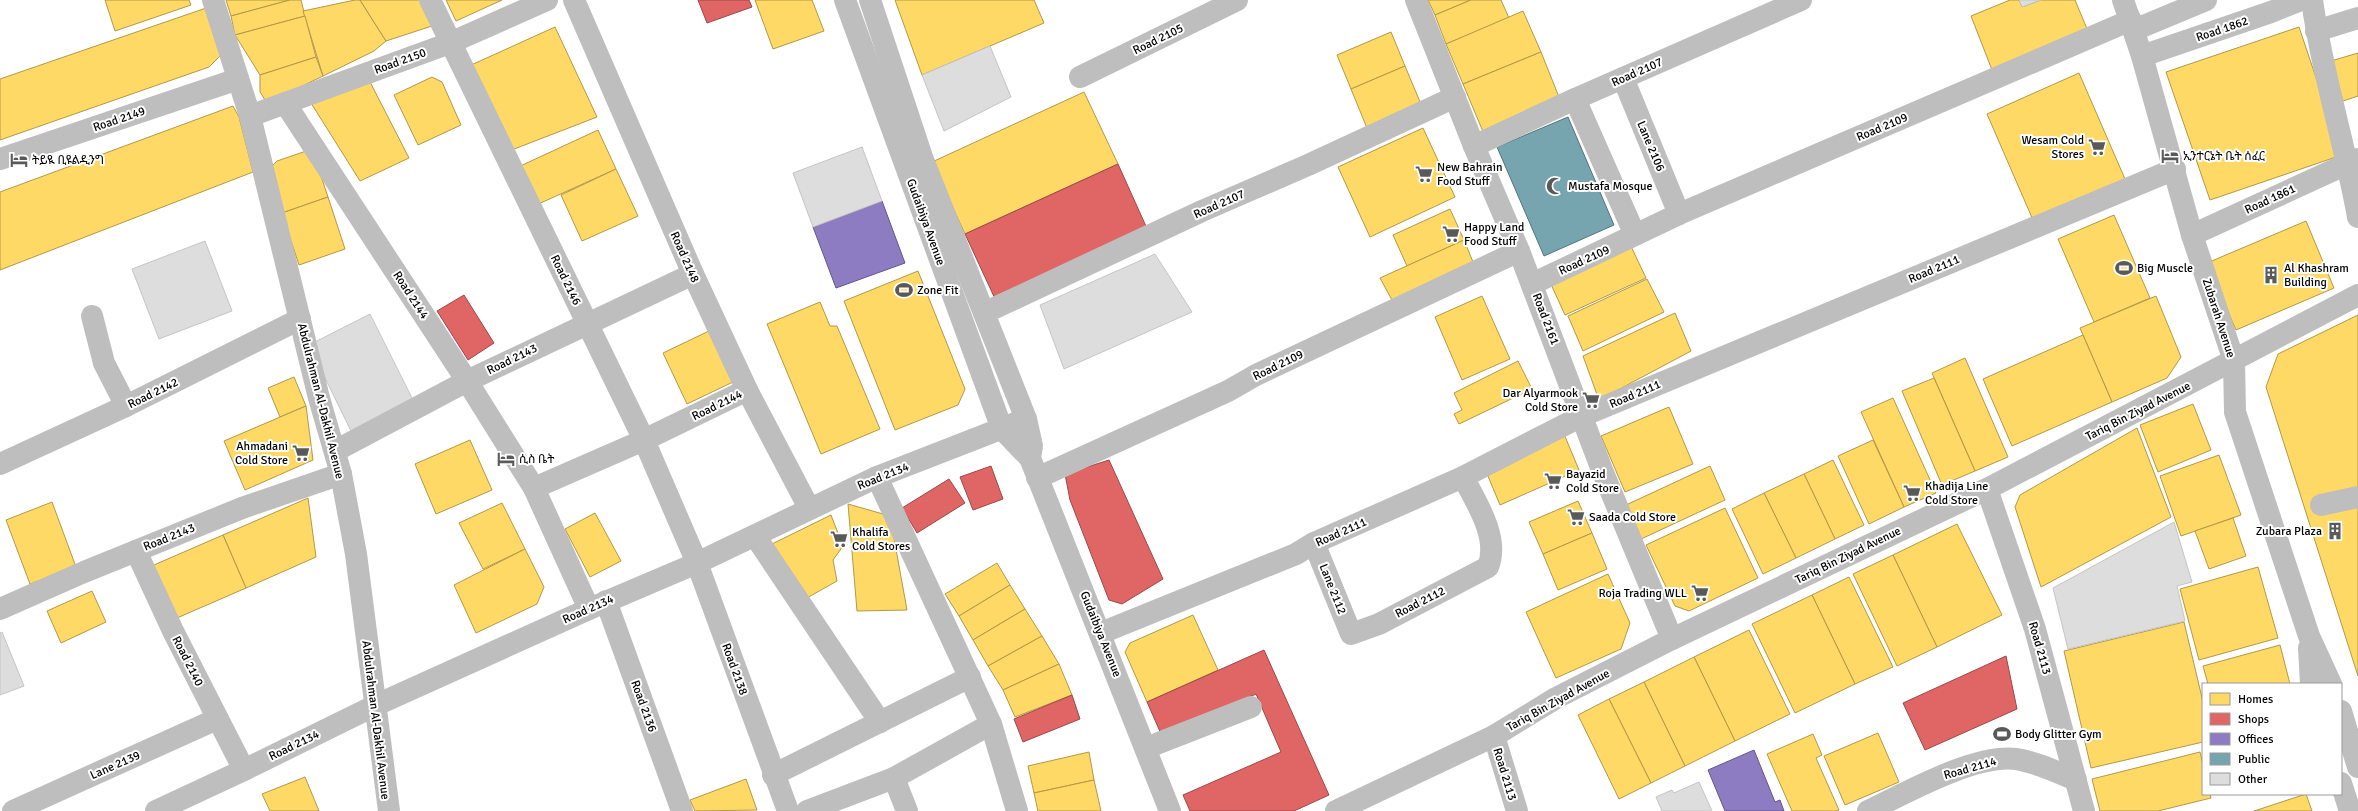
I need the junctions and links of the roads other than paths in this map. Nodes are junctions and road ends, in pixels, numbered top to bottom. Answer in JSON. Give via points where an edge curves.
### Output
{"nodes":[{"id":1,"x":213,"y":0,"type":"edge"},
{"id":2,"x":430,"y":0,"type":"edge"},
{"id":3,"x":547,"y":0,"type":"edge"},
{"id":4,"x":574,"y":0,"type":"edge"},
{"id":5,"x":845,"y":0,"type":"edge"},
{"id":6,"x":870,"y":0,"type":"edge"},
{"id":7,"x":1237,"y":0,"type":"edge"},
{"id":8,"x":1416,"y":0,"type":"edge"},
{"id":9,"x":1801,"y":0,"type":"edge"},
{"id":10,"x":2123,"y":0,"type":"edge"},
{"id":11,"x":2206,"y":0,"type":"edge"},
{"id":12,"x":2301,"y":0,"type":"edge"},
{"id":13,"x":2312,"y":0,"type":"edge"},
{"id":14,"x":2263,"y":6,"type":"edge"},
{"id":15,"x":2358,"y":18,"type":"edge"},
{"id":16,"x":2132,"y":25,"type":"junction"},
{"id":17,"x":2316,"y":31,"type":"junction"},
{"id":18,"x":450,"y":43,"type":"junction"},
{"id":19,"x":2142,"y":56,"type":"junction"},
{"id":20,"x":1080,"y":77,"type":"dead end"},
{"id":21,"x":1623,"y":78,"type":"junction"},
{"id":22,"x":238,"y":79,"type":"junction"},
{"id":23,"x":1456,"y":97,"type":"junction"},
{"id":24,"x":1575,"y":99,"type":"junction"},
{"id":25,"x":285,"y":104,"type":"junction"},
{"id":26,"x":250,"y":116,"type":"junction"},
{"id":27,"x":1474,"y":146,"type":"junction"},
{"id":28,"x":0,"y":159,"type":"edge"},
{"id":29,"x":2353,"y":161,"type":"edge"},
{"id":30,"x":2175,"y":169,"type":"junction"},
{"id":31,"x":1679,"y":214,"type":"junction"},
{"id":32,"x":2358,"y":217,"type":"edge"},
{"id":33,"x":1635,"y":235,"type":"junction"},
{"id":34,"x":2192,"y":235,"type":"junction"},
{"id":35,"x":1519,"y":250,"type":"junction"},
{"id":36,"x":693,"y":274,"type":"junction"},
{"id":37,"x":1532,"y":284,"type":"junction"},
{"id":38,"x":2358,"y":295,"type":"edge"},
{"id":39,"x":984,"y":313,"type":"junction"},
{"id":40,"x":92,"y":316,"type":"dead end"},
{"id":41,"x":300,"y":319,"type":"junction"},
{"id":42,"x":586,"y":323,"type":"junction"},
{"id":43,"x":2234,"y":361,"type":"junction"},
{"id":44,"x":467,"y":381,"type":"junction"},
{"id":45,"x":747,"y":390,"type":"junction"},
{"id":46,"x":126,"y":406,"type":"junction"},
{"id":47,"x":1582,"y":416,"type":"junction"},
{"id":48,"x":1026,"y":419,"type":"junction"},
{"id":49,"x":1002,"y":429,"type":"junction"},
{"id":50,"x":644,"y":440,"type":"junction"},
{"id":51,"x":335,"y":451,"type":"junction"},
{"id":52,"x":1,"y":457,"type":"edge"},
{"id":53,"x":1033,"y":468,"type":"junction"},
{"id":54,"x":341,"y":474,"type":"junction"},
{"id":55,"x":1463,"y":476,"type":"junction"},
{"id":56,"x":877,"y":477,"type":"junction"},
{"id":57,"x":534,"y":488,"type":"junction"},
{"id":58,"x":1986,"y":489,"type":"junction"},
{"id":59,"x":2358,"y":497,"type":"edge"},
{"id":60,"x":2321,"y":505,"type":"dead end"},
{"id":61,"x":809,"y":508,"type":"junction"},
{"id":62,"x":755,"y":536,"type":"junction"},
{"id":63,"x":1314,"y":543,"type":"junction"},
{"id":64,"x":136,"y":551,"type":"junction"},
{"id":65,"x":697,"y":563,"type":"junction"},
{"id":66,"x":597,"y":605,"type":"junction"},
{"id":67,"x":0,"y":609,"type":"edge"},
{"id":68,"x":1101,"y":633,"type":"junction"},
{"id":69,"x":1351,"y":634,"type":"joint"},
{"id":70,"x":2308,"y":636,"type":"junction"},
{"id":71,"x":1672,"y":639,"type":"junction"},
{"id":72,"x":970,"y":677,"type":"junction"},
{"id":73,"x":2312,"y":683,"type":"edge"},
{"id":74,"x":2331,"y":683,"type":"edge"},
{"id":75,"x":374,"y":706,"type":"junction"},
{"id":76,"x":1251,"y":707,"type":"dead end"},
{"id":77,"x":2342,"y":714,"type":"edge"},
{"id":78,"x":217,"y":718,"type":"junction"},
{"id":79,"x":880,"y":722,"type":"junction"},
{"id":80,"x":991,"y":724,"type":"junction"},
{"id":81,"x":1494,"y":736,"type":"junction"},
{"id":82,"x":1146,"y":748,"type":"junction"},
{"id":83,"x":2358,"y":767,"type":"edge"},
{"id":84,"x":244,"y":770,"type":"junction"},
{"id":85,"x":773,"y":775,"type":"junction"},
{"id":86,"x":894,"y":778,"type":"junction"},
{"id":87,"x":2076,"y":780,"type":"junction"},
{"id":88,"x":2342,"y":786,"type":"edge"},
{"id":89,"x":13,"y":811,"type":"edge"},
{"id":90,"x":156,"y":811,"type":"edge"},
{"id":91,"x":389,"y":811,"type":"edge"},
{"id":92,"x":682,"y":811,"type":"edge"},
{"id":93,"x":788,"y":811,"type":"edge"},
{"id":94,"x":807,"y":811,"type":"edge"},
{"id":95,"x":907,"y":811,"type":"edge"},
{"id":96,"x":1017,"y":811,"type":"edge"},
{"id":97,"x":1170,"y":811,"type":"edge"},
{"id":98,"x":1336,"y":811,"type":"edge"},
{"id":99,"x":1517,"y":811,"type":"edge"},
{"id":100,"x":1868,"y":811,"type":"edge"},
{"id":101,"x":2084,"y":811,"type":"edge"},
{"id":102,"x":2350,"y":811,"type":"edge"}],
"edges":[{"from":1,"to":22,"type":"street","name":"Abdulrahman Al-Dakhil Avenue"},
{"from":2,"to":18,"type":"street","name":"Road 2146"},
{"from":3,"to":18,"type":"street","name":"Road 2150"},
{"from":4,"to":36,"type":"street","name":"Road 2148"},
{"from":5,"to":49,"type":"street","name":"Gudaibiya Avenue"},
{"from":6,"to":39,"type":"street","name":"Gudaibiya Avenue","via":[[922,157]]},
{"from":7,"to":20,"type":"street","name":"Road 2105"},
{"from":8,"to":23,"type":"street","name":"Road 2161"},
{"from":9,"to":21,"type":"street","name":"Road 2107"},
{"from":10,"to":16,"type":"street","name":"Zubarah Avenue"},
{"from":11,"to":16,"type":"street"},
{"from":12,"to":14,"type":"street","name":"Road 1862"},
{"from":13,"to":17,"type":"street"},
{"from":14,"to":19,"type":"street","name":"Road 1862"},
{"from":15,"to":17,"type":"street"},
{"from":16,"to":19,"type":"street","name":"Zubarah Avenue"},
{"from":16,"to":31,"type":"street","name":"Road 2109"},
{"from":17,"to":29,"type":"street"},
{"from":18,"to":25,"type":"street","name":"Road 2150"},
{"from":18,"to":42,"type":"street","name":"Road 2146"},
{"from":19,"to":30,"type":"street","name":"Zubarah Avenue"},
{"from":21,"to":24,"type":"street","name":"Road 2107"},
{"from":21,"to":31,"type":"street","name":"Lane 2106"},
{"from":22,"to":26,"type":"street","name":"Abdulrahman Al-Dakhil Avenue"},
{"from":22,"to":28,"type":"street","name":"Road 2149"},
{"from":23,"to":27,"type":"street","name":"Road 2161"},
{"from":23,"to":39,"type":"street","name":"Road 2107","via":[[1308,166],[1202,211]]},
{"from":24,"to":27,"type":"street","name":"Road 2107"},
{"from":24,"to":33,"type":"street"},
{"from":25,"to":26,"type":"street","name":"Road 2150"},
{"from":25,"to":44,"type":"street","name":"Road 2144"},
{"from":26,"to":41,"type":"street","name":"Abdulrahman Al-Dakhil Avenue"},
{"from":27,"to":35,"type":"street","name":"Road 2161"},
{"from":29,"to":32,"type":"street"},
{"from":29,"to":34,"type":"street","name":"Road 1861"},
{"from":30,"to":34,"type":"street","name":"Zubarah Avenue"},
{"from":30,"to":47,"type":"street","name":"Road 2111"},
{"from":31,"to":33,"type":"street","name":"Road 2109"},
{"from":33,"to":37,"type":"street","name":"Road 2109"},
{"from":34,"to":43,"type":"street","name":"Zubarah Avenue"},
{"from":35,"to":37,"type":"street","name":"Road 2161"},
{"from":35,"to":53,"type":"street","name":"Road 2109","via":[[1256,375],[1228,391]]},
{"from":36,"to":42,"type":"street","name":"Road 2143"},
{"from":36,"to":45,"type":"street","name":"Road 2148"},
{"from":37,"to":47,"type":"street","name":"Road 2161"},
{"from":38,"to":43,"type":"street","name":"Tariq Bin Ziyad Avenue"},
{"from":39,"to":48,"type":"street","name":"Gudaibiya Avenue"},
{"from":40,"to":46,"type":"street","via":[[104,363]]},
{"from":41,"to":46,"type":"street","name":"Road 2142"},
{"from":41,"to":51,"type":"street","name":"Abdulrahman Al-Dakhil Avenue"},
{"from":42,"to":44,"type":"street","name":"Road 2143"},
{"from":42,"to":50,"type":"street","name":"Road 2146"},
{"from":43,"to":58,"type":"street","name":"Tariq Bin Ziyad Avenue"},
{"from":43,"to":70,"type":"street","name":"Zubarah Avenue","via":[[2235,412]]},
{"from":44,"to":51,"type":"street","name":"Road 2143"},
{"from":44,"to":57,"type":"street","name":"Road 2144"},
{"from":45,"to":50,"type":"street","name":"Road 2144"},
{"from":45,"to":61,"type":"street","name":"Road 2148"},
{"from":46,"to":52,"type":"street","name":"Road 2142"},
{"from":47,"to":55,"type":"street","name":"Road 2111"},
{"from":47,"to":71,"type":"street","name":"Road 2161"},
{"from":48,"to":49,"type":"street","name":"Road 2134"},
{"from":48,"to":53,"type":"street","name":"Gudaibiya Avenue","via":[[1032,446]]},
{"from":49,"to":53,"type":"street","name":"Gudaibiya Avenue"},
{"from":49,"to":56,"type":"street","name":"Road 2134"},
{"from":50,"to":57,"type":"street","name":"Road 2144"},
{"from":50,"to":65,"type":"street","name":"Road 2146"},
{"from":51,"to":54,"type":"street","name":"Abdulrahman Al-Dakhil Avenue"},
{"from":53,"to":68,"type":"street","name":"Gudaibiya Avenue"},
{"from":54,"to":64,"type":"street","name":"Road 2143","via":[[242,508]]},
{"from":54,"to":75,"type":"street","name":"Abdulrahman Al-Dakhil Avenue","via":[[356,554]]},
{"from":55,"to":63,"type":"street","name":"Road 2111"},
{"from":55,"to":69,"type":"street","name":"Road 2112","via":[[1485,522],[1492,551],[1488,568],[1379,624]]},
{"from":56,"to":61,"type":"street","name":"Road 2134"},
{"from":56,"to":72,"type":"street"},
{"from":57,"to":66,"type":"street","name":"Road 2144"},
{"from":58,"to":71,"type":"street","name":"Tariq Bin Ziyad Avenue"},
{"from":58,"to":87,"type":"street","name":"Road 2113","via":[[2035,629]]},
{"from":59,"to":60,"type":"street"},
{"from":61,"to":62,"type":"street","name":"Road 2134"},
{"from":62,"to":65,"type":"street","name":"Road 2134"},
{"from":62,"to":79,"type":"street"},
{"from":63,"to":68,"type":"street","name":"Road 2111","via":[[1296,554]]},
{"from":63,"to":69,"type":"street","name":"Lane 2112"},
{"from":64,"to":67,"type":"street","name":"Road 2143"},
{"from":64,"to":78,"type":"street","name":"Road 2140"},
{"from":65,"to":66,"type":"street","name":"Road 2134"},
{"from":65,"to":85,"type":"street","name":"Road 2138"},
{"from":66,"to":75,"type":"street","name":"Road 2134"},
{"from":66,"to":92,"type":"street","name":"Road 2136"},
{"from":68,"to":82,"type":"street","name":"Gudaibiya Avenue"},
{"from":70,"to":73,"type":"street","name":"Zubarah Avenue"},
{"from":70,"to":74,"type":"street","name":"Zubarah Avenue"},
{"from":71,"to":81,"type":"street","name":"Tariq Bin Ziyad Avenue","via":[[1556,698]]},
{"from":72,"to":79,"type":"street"},
{"from":72,"to":80,"type":"street"},
{"from":75,"to":84,"type":"street","name":"Road 2134"},
{"from":75,"to":91,"type":"street","name":"Abdulrahman Al-Dakhil Avenue"},
{"from":76,"to":82,"type":"street"},
{"from":77,"to":83,"type":"street"},
{"from":78,"to":84,"type":"street","name":"Road 2140"},
{"from":78,"to":89,"type":"street","name":"Lane 2139"},
{"from":79,"to":85,"type":"street"},
{"from":80,"to":86,"type":"street"},
{"from":80,"to":96,"type":"street"},
{"from":81,"to":98,"type":"street","name":"Tariq Bin Ziyad Avenue"},
{"from":81,"to":99,"type":"street","name":"Road 2113"},
{"from":82,"to":97,"type":"street","name":"Gudaibiya Avenue"},
{"from":84,"to":90,"type":"street","name":"Road 2134"},
{"from":85,"to":93,"type":"street","name":"Road 2138"},
{"from":86,"to":94,"type":"street"},
{"from":86,"to":95,"type":"street"},
{"from":87,"to":100,"type":"street","name":"Road 2114","via":[[2016,759],[1993,760],[1941,776]]},
{"from":87,"to":101,"type":"street","name":"Road 2113"},
{"from":88,"to":102,"type":"street"}]}
